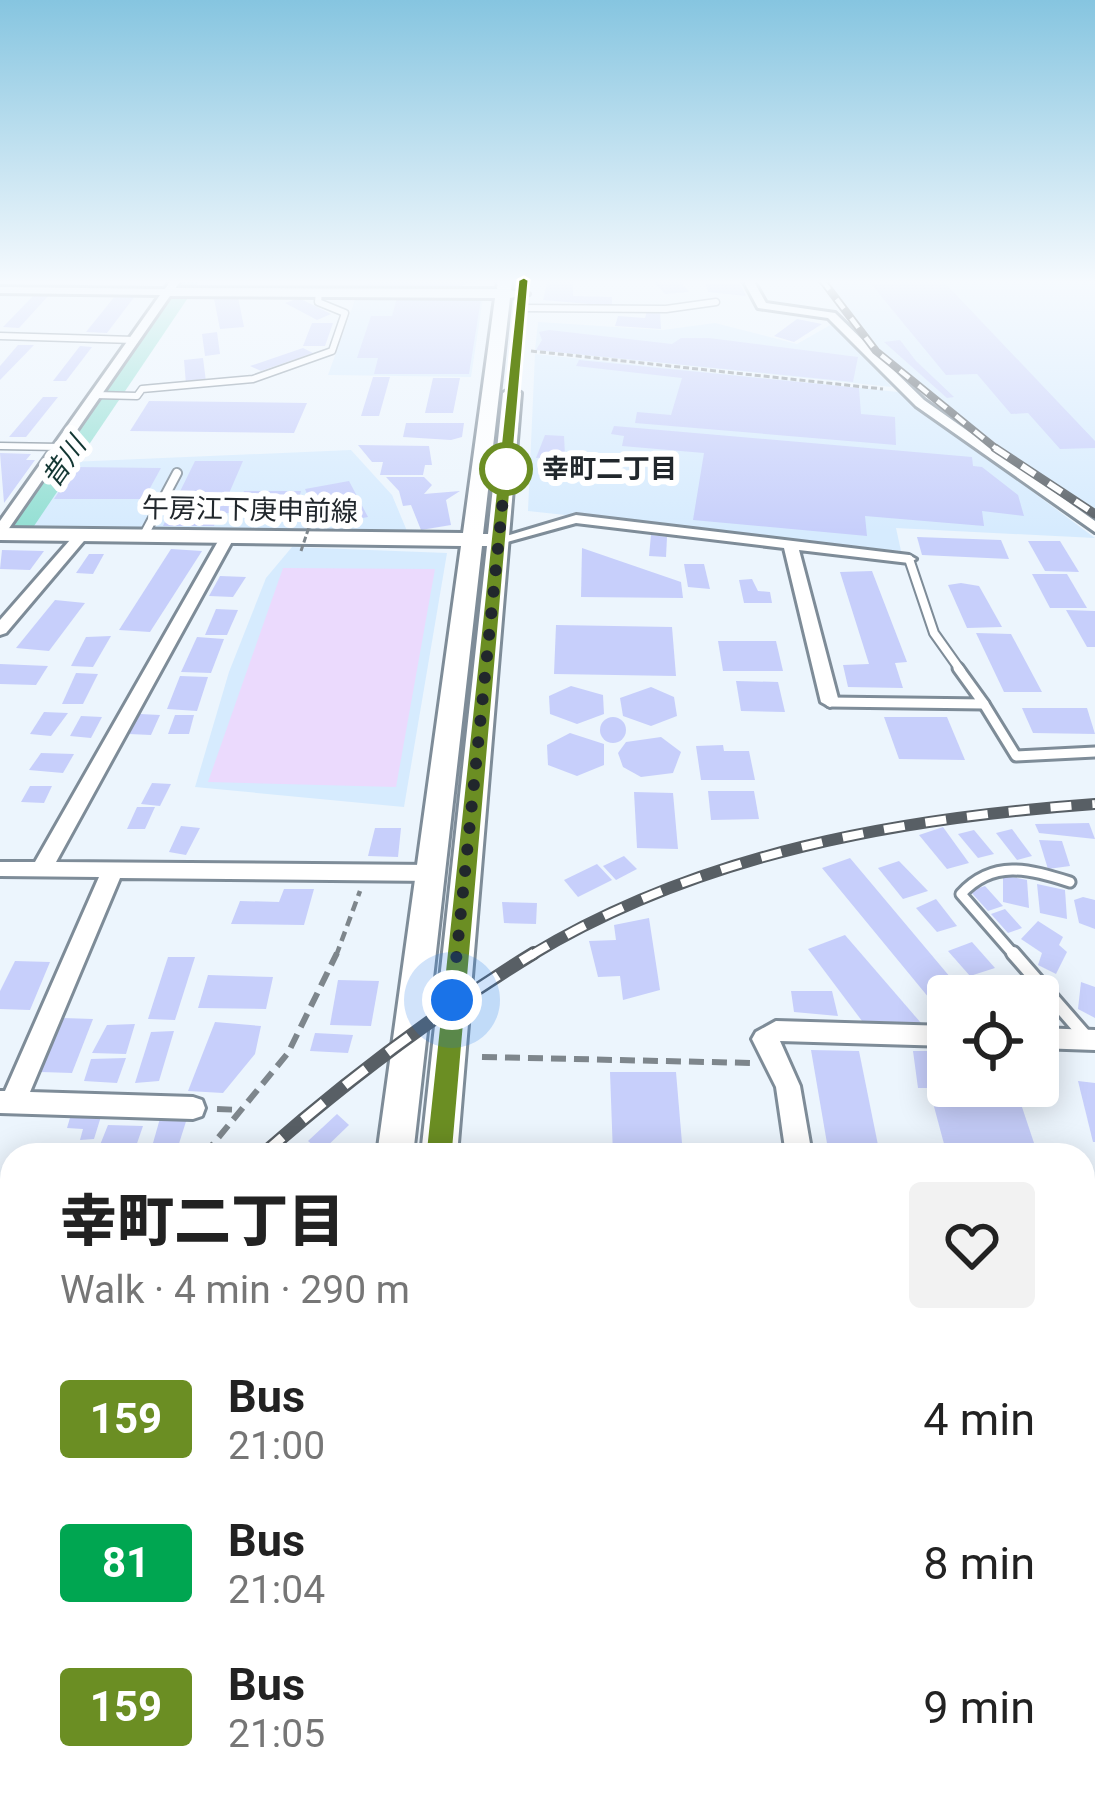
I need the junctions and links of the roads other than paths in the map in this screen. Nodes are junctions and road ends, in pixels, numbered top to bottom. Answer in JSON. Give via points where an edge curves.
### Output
{"nodes":[{"id":1,"x":119,"y":364,"type":"edge"},
{"id":2,"x":295,"y":364,"type":"edge"},
{"id":3,"x":507,"y":364,"type":"edge"},
{"id":4,"x":880,"y":364,"type":"edge"},
{"id":5,"x":100,"y":395,"type":"junction"},
{"id":6,"x":0,"y":446,"type":"edge"},
{"id":7,"x":60,"y":447,"type":"junction"},
{"id":8,"x":177,"y":473,"type":"dead end"},
{"id":9,"x":1095,"y":528,"type":"edge"},
{"id":10,"x":0,"y":532,"type":"edge"},
{"id":11,"x":82,"y":535,"type":"junction"},
{"id":12,"x":144,"y":536,"type":"junction"},
{"id":13,"x":228,"y":536,"type":"junction"},
{"id":14,"x":487,"y":540,"type":"junction"},
{"id":15,"x":790,"y":544,"type":"junction"},
{"id":16,"x":909,"y":559,"type":"joint"},
{"id":17,"x":0,"y":630,"type":"edge"},
{"id":18,"x":830,"y":702,"type":"joint"},
{"id":19,"x":984,"y":704,"type":"junction"},
{"id":20,"x":1095,"y":752,"type":"edge"},
{"id":21,"x":0,"y":869,"type":"edge"},
{"id":22,"x":41,"y":870,"type":"junction"},
{"id":23,"x":434,"y":873,"type":"junction"},
{"id":24,"x":111,"y":874,"type":"junction"},
{"id":25,"x":1070,"y":882,"type":"dead end"},
{"id":26,"x":927,"y":1035,"type":"edge"},
{"id":27,"x":1059,"y":1039,"type":"edge"},
{"id":28,"x":1091,"y":1040,"type":"edge"},
{"id":29,"x":7,"y":1102,"type":"edge"},
{"id":30,"x":194,"y":1108,"type":"dead end"},
{"id":31,"x":397,"y":1143,"type":"edge"},
{"id":32,"x":440,"y":1143,"type":"edge"},
{"id":33,"x":797,"y":1143,"type":"edge"}],
"edges":[{"from":1,"to":5,"type":"street"},
{"from":2,"to":5,"type":"lane","via":[[254,379]]},
{"from":3,"to":14,"type":"street"},
{"from":4,"to":9,"type":"street"},
{"from":5,"to":7,"type":"street"},
{"from":6,"to":7,"type":"lane"},
{"from":7,"to":10,"type":"street"},
{"from":8,"to":12,"type":"lane"},
{"from":10,"to":11,"type":"street","name":"午房江下庚申前線"},
{"from":11,"to":12,"type":"street","name":"午房江下庚申前線"},
{"from":11,"to":17,"type":"street"},
{"from":12,"to":13,"type":"street","name":"午房江下庚申前線"},
{"from":13,"to":14,"type":"street","name":"午房江下庚申前線"},
{"from":13,"to":22,"type":"street"},
{"from":14,"to":15,"type":"street","via":[[576,519]]},
{"from":14,"to":23,"type":"street"},
{"from":14,"to":32,"type":"street"},
{"from":15,"to":16,"type":"street"},
{"from":15,"to":18,"type":"street"},
{"from":16,"to":19,"type":"lane","via":[[934,633]]},
{"from":18,"to":19,"type":"lane"},
{"from":19,"to":20,"type":"lane","via":[[1016,756]]},
{"from":21,"to":22,"type":"street"},
{"from":22,"to":24,"type":"street"},
{"from":23,"to":24,"type":"street"},
{"from":23,"to":31,"type":"street"},
{"from":24,"to":29,"type":"street"},
{"from":25,"to":28,"type":"lane","via":[[994,866],[961,894]]},
{"from":26,"to":33,"type":"street","via":[[776,1031],[764,1039],[788,1086]]},
{"from":27,"to":28,"type":"street"},
{"from":29,"to":30,"type":"street"}]}
